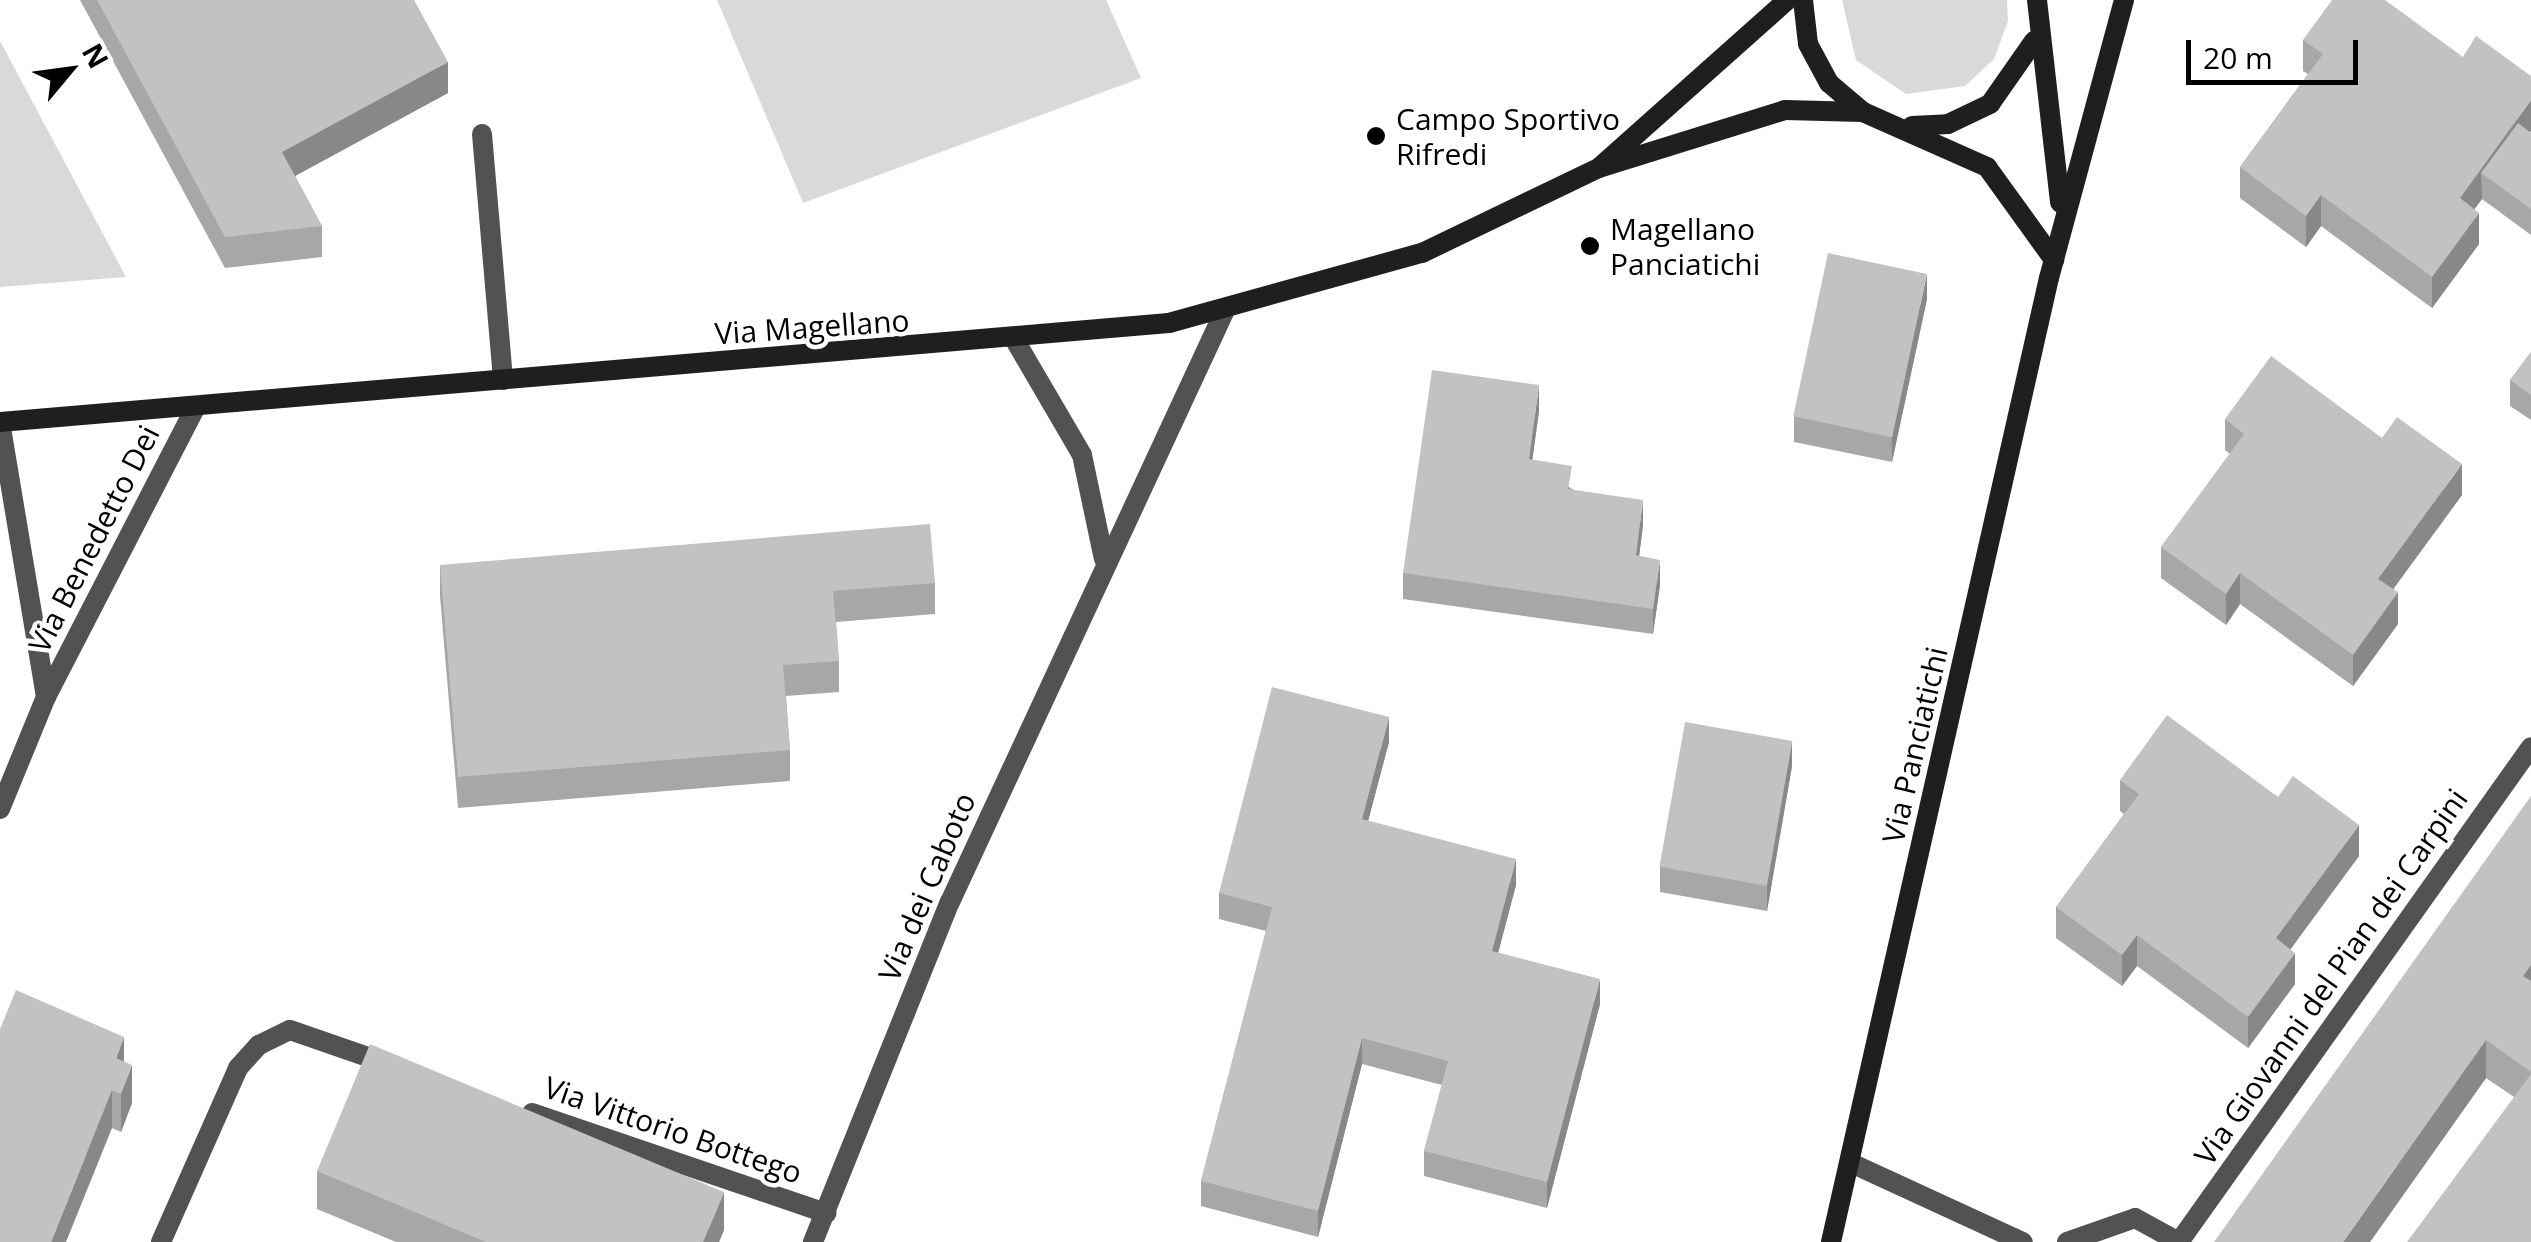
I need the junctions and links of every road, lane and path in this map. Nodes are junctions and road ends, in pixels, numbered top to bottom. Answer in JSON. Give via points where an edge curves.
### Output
{"nodes":[{"id":1,"x":1787,"y":0,"type":"edge"},
{"id":2,"x":1804,"y":0,"type":"edge"},
{"id":3,"x":2037,"y":0,"type":"edge"},
{"id":4,"x":2124,"y":0,"type":"edge"},
{"id":5,"x":2037,"y":29,"type":"junction"},
{"id":6,"x":1863,"y":112,"type":"junction"},
{"id":7,"x":1900,"y":125,"type":"junction"},
{"id":8,"x":482,"y":134,"type":"dead end"},
{"id":9,"x":1600,"y":168,"type":"junction"},
{"id":10,"x":2054,"y":260,"type":"junction"},
{"id":11,"x":1225,"y":310,"type":"junction"},
{"id":12,"x":1016,"y":342,"type":"junction"},
{"id":13,"x":503,"y":380,"type":"junction"},
{"id":14,"x":195,"y":408,"type":"junction"},
{"id":15,"x":0,"y":422,"type":"edge"},
{"id":16,"x":1104,"y":559,"type":"junction"},
{"id":17,"x":46,"y":697,"type":"junction"},
{"id":18,"x":2531,"y":747,"type":"edge"},
{"id":19,"x":0,"y":809,"type":"edge"},
{"id":20,"x":418,"y":1074,"type":"edge"},
{"id":21,"x":510,"y":1106,"type":"edge"},
{"id":22,"x":1851,"y":1163,"type":"junction"},
{"id":23,"x":826,"y":1213,"type":"junction"},
{"id":24,"x":161,"y":1242,"type":"edge"},
{"id":25,"x":814,"y":1242,"type":"edge"},
{"id":26,"x":1831,"y":1242,"type":"edge"},
{"id":27,"x":2023,"y":1242,"type":"edge"},
{"id":28,"x":2067,"y":1242,"type":"edge"},
{"id":29,"x":2179,"y":1242,"type":"edge"}],
"edges":[{"from":1,"to":9,"type":"main road","name":"Via Magellano"},
{"from":2,"to":6,"type":"main road","name":"Via Panciatichi","via":[[1817,64]]},
{"from":3,"to":5,"type":"main road","name":"Via Panciatichi"},
{"from":4,"to":10,"type":"main road","name":"Via Panciatichi"},
{"from":5,"to":7,"type":"main road","name":"Via Panciatichi","via":[[2022,69],[1990,104],[1948,124]]},
{"from":5,"to":10,"type":"main road","name":"Via Panciatichi","via":[[2062,171]]},
{"from":6,"to":7,"type":"main road","name":"Via Panciatichi"},
{"from":6,"to":9,"type":"main road","name":"Via Magellano","via":[[1786,110]]},
{"from":7,"to":10,"type":"main road","name":"Via Panciatichi","via":[[1999,177]]},
{"from":8,"to":13,"type":"street"},
{"from":9,"to":11,"type":"main road","name":"Via Magellano","via":[[1422,253]]},
{"from":10,"to":22,"type":"main road","name":"Via Panciatichi"},
{"from":11,"to":12,"type":"main road","name":"Via Magellano"},
{"from":11,"to":16,"type":"street","name":"Via dei Caboto"},
{"from":12,"to":13,"type":"main road","name":"Via Magellano"},
{"from":12,"to":16,"type":"street","via":[[1082,455]]},
{"from":13,"to":14,"type":"main road","name":"Via Magellano"},
{"from":14,"to":15,"type":"main road","name":"Via Magellano"},
{"from":14,"to":17,"type":"street","name":"Via Benedetto Dei"},
{"from":15,"to":17,"type":"street","name":"Via Benedetto Dei"},
{"from":16,"to":23,"type":"street","name":"Via dei Caboto","via":[[950,902]]},
{"from":17,"to":19,"type":"street","name":"Via Benedetto Dei"},
{"from":18,"to":29,"type":"street","name":"Via Giovanni del Pian dei Carpini"},
{"from":20,"to":24,"type":"street","via":[[290,1030],[259,1045],[238,1068]]},
{"from":21,"to":23,"type":"street","name":"Via Vittorio Bottego"},
{"from":22,"to":26,"type":"main road","name":"Via Panciatichi"},
{"from":22,"to":27,"type":"street"},
{"from":23,"to":25,"type":"street","name":"Via dei Caboto"},
{"from":28,"to":29,"type":"street","name":"Via Giovanni del Pian dei Carpini","via":[[2136,1218]]}]}
